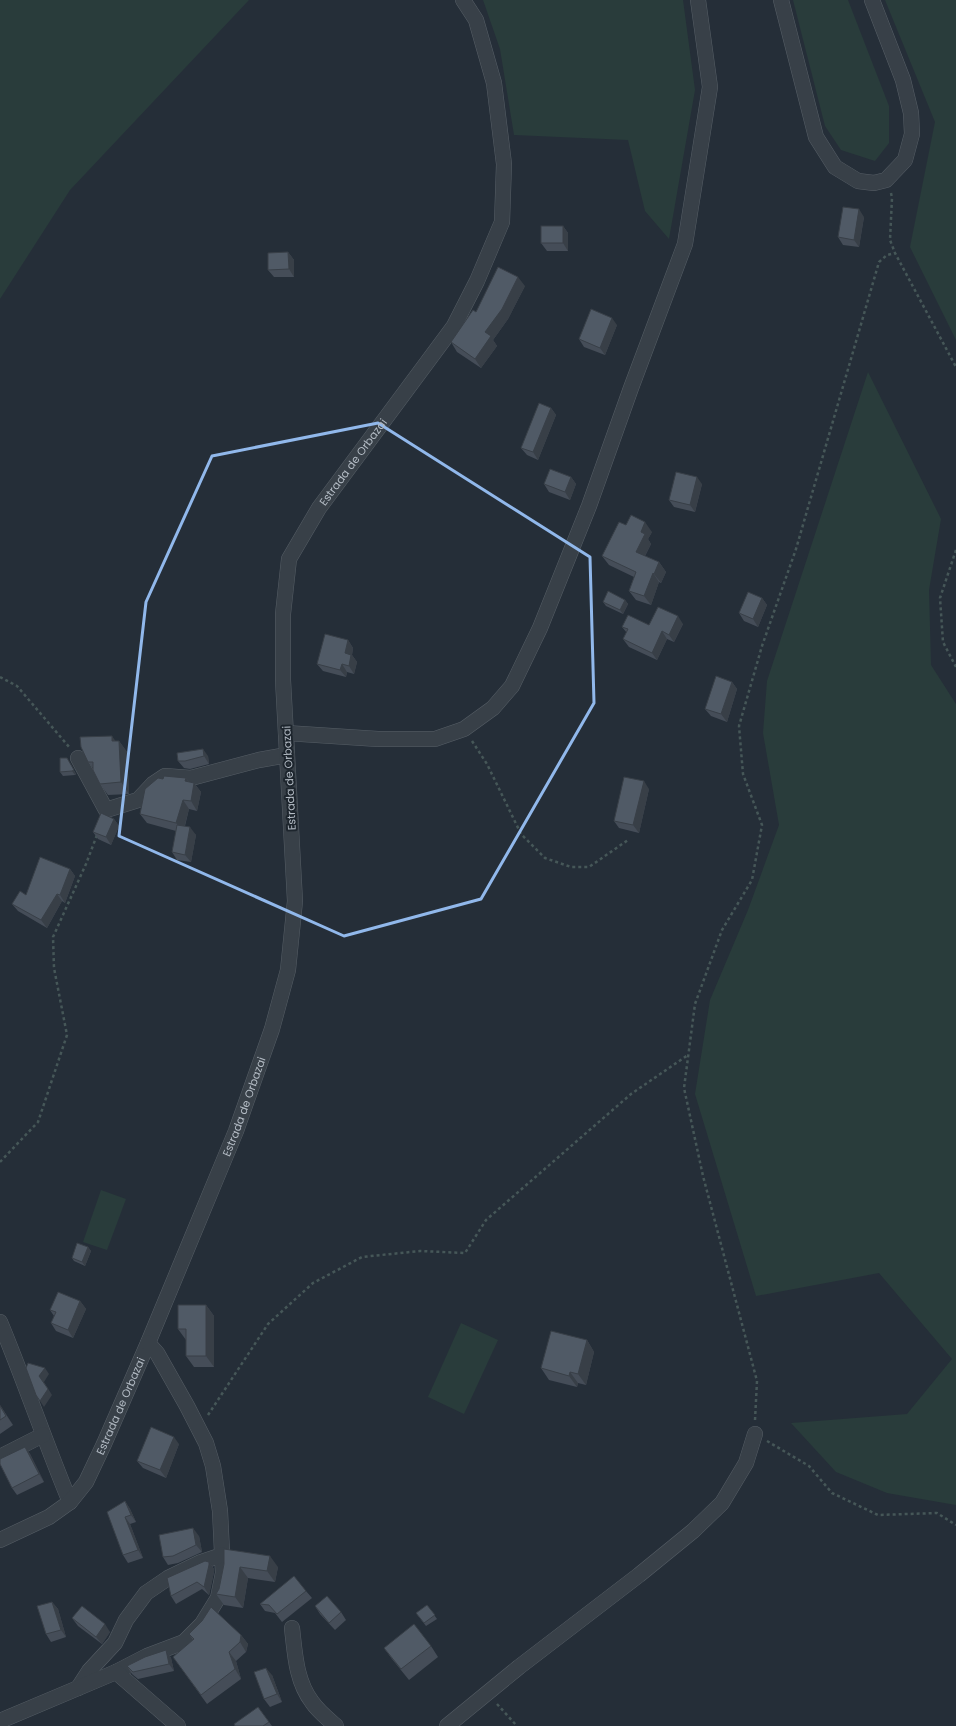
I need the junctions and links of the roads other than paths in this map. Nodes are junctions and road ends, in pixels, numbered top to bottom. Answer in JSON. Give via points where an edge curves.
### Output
{"nodes":[{"id":1,"x":463,"y":0,"type":"edge"},
{"id":2,"x":698,"y":0,"type":"edge"},
{"id":3,"x":781,"y":0,"type":"edge"},
{"id":4,"x":872,"y":0,"type":"edge"},
{"id":5,"x":286,"y":733,"type":"junction"},
{"id":6,"x":288,"y":755,"type":"junction"},
{"id":7,"x":78,"y":758,"type":"road end"},
{"id":8,"x":0,"y":1322,"type":"edge"},
{"id":9,"x":148,"y":1343,"type":"junction"},
{"id":10,"x":755,"y":1434,"type":"road end"},
{"id":11,"x":42,"y":1436,"type":"junction"},
{"id":12,"x":0,"y":1457,"type":"edge"},
{"id":13,"x":70,"y":1502,"type":"junction"},
{"id":14,"x":0,"y":1540,"type":"edge"},
{"id":15,"x":222,"y":1555,"type":"junction"},
{"id":16,"x":292,"y":1628,"type":"dead end"},
{"id":17,"x":116,"y":1672,"type":"junction"},
{"id":18,"x":78,"y":1688,"type":"junction"},
{"id":19,"x":0,"y":1721,"type":"edge"},
{"id":20,"x":178,"y":1726,"type":"edge"},
{"id":21,"x":336,"y":1726,"type":"edge"},
{"id":22,"x":447,"y":1726,"type":"edge"}],
"edges":[{"from":1,"to":5,"type":"street","name":"Estrada de Orbazai","via":[[476,20],[494,84],[504,164],[502,222],[477,281],[454,326],[319,508],[289,559],[283,614]]},
{"from":2,"to":5,"type":"street","via":[[710,87],[685,244],[589,506],[540,628],[512,686],[493,708],[464,729],[435,739],[378,739]]},
{"from":3,"to":4,"type":"street","via":[[816,137],[835,167],[858,182],[874,183],[886,180],[904,160],[912,134],[911,113],[904,80]]},
{"from":5,"to":6,"type":"street","name":"Estrada de Orbazai"},
{"from":6,"to":7,"type":"street","via":[[191,778],[164,776],[138,800],[106,810]]},
{"from":6,"to":9,"type":"street","name":"Estrada de Orbazai","via":[[295,902],[288,970],[272,1029],[236,1131]]},
{"from":8,"to":11,"type":"street"},
{"from":9,"to":13,"type":"street","name":"Estrada de Orbazai","via":[[86,1482]]},
{"from":9,"to":15,"type":"street","via":[[157,1353],[206,1443],[213,1466],[220,1511]]},
{"from":10,"to":22,"type":"street","via":[[746,1463],[722,1503],[693,1531]]},
{"from":11,"to":12,"type":"street"},
{"from":11,"to":13,"type":"street"},
{"from":13,"to":14,"type":"street","name":"Estrada de Orbazai","via":[[49,1517]]},
{"from":15,"to":17,"type":"street","via":[[223,1573],[218,1598],[202,1624],[184,1642],[147,1656]]},
{"from":15,"to":18,"type":"street","via":[[168,1578],[146,1593],[126,1620],[115,1643],[89,1671]]},
{"from":16,"to":21,"type":"street","via":[[295,1661],[303,1687],[312,1704]]},
{"from":17,"to":18,"type":"street"},
{"from":17,"to":20,"type":"street"},
{"from":18,"to":19,"type":"street"}]}
